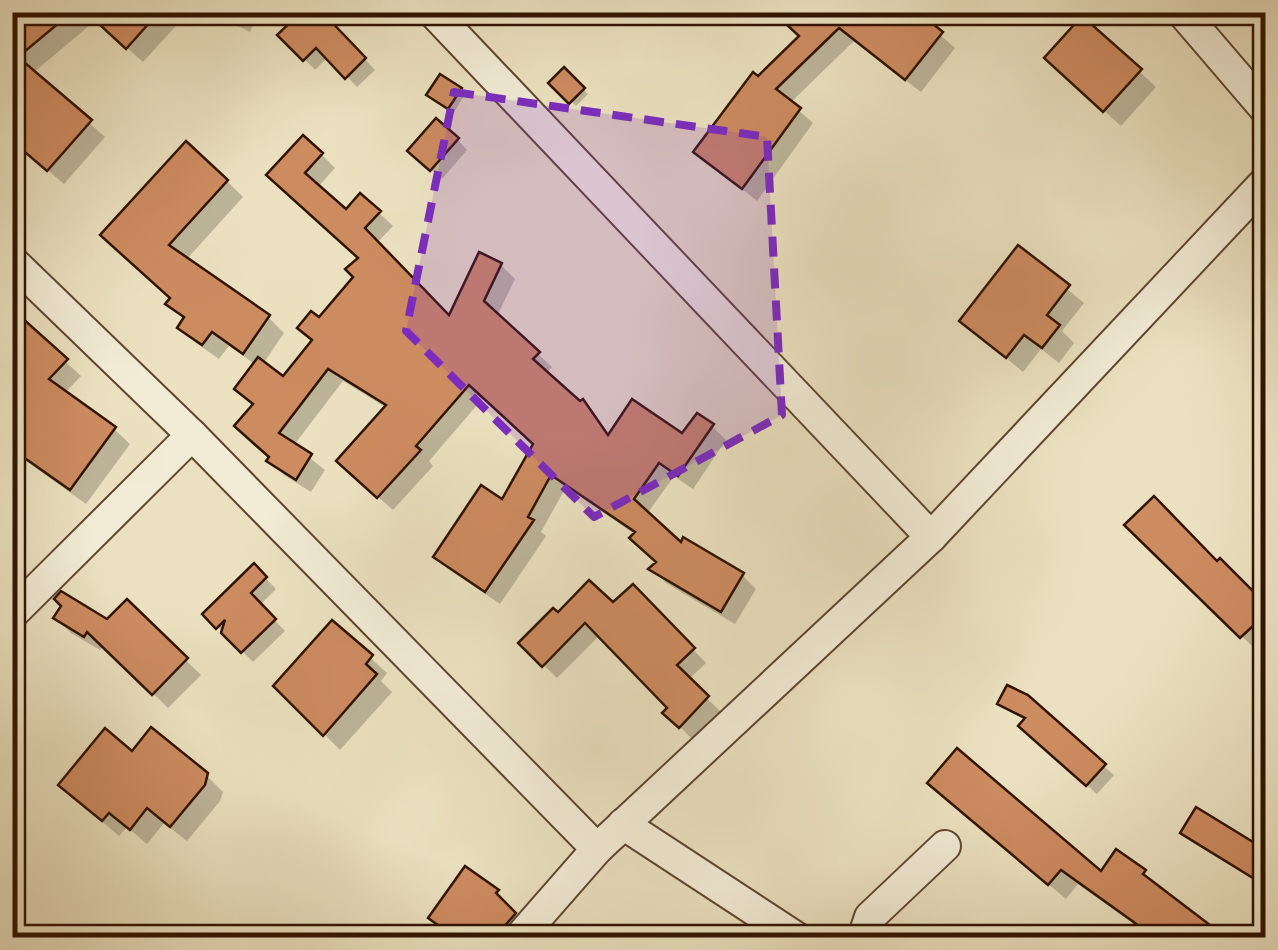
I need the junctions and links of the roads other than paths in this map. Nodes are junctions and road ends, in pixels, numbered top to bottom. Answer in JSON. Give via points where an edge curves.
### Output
{"nodes":[{"id":1,"x":434,"y":12,"type":"edge"},
{"id":2,"x":1182,"y":12,"type":"edge"},
{"id":3,"x":1266,"y":110,"type":"edge"},
{"id":4,"x":1266,"y":181,"type":"edge"},
{"id":5,"x":12,"y":261,"type":"edge"},
{"id":6,"x":192,"y":435,"type":"junction"},
{"id":7,"x":930,"y":537,"type":"junction"},
{"id":8,"x":12,"y":614,"type":"edge"},
{"id":9,"x":622,"y":824,"type":"junction"},
{"id":10,"x":945,"y":846,"type":"dead end"},
{"id":11,"x":597,"y":848,"type":"junction"},
{"id":12,"x":519,"y":938,"type":"edge"},
{"id":13,"x":797,"y":938,"type":"edge"},
{"id":14,"x":863,"y":938,"type":"edge"}],
"edges":[{"from":1,"to":7,"type":"street"},
{"from":2,"to":3,"type":"street"},
{"from":4,"to":7,"type":"street"},
{"from":5,"to":6,"type":"street"},
{"from":6,"to":8,"type":"street"},
{"from":6,"to":11,"type":"street"},
{"from":7,"to":9,"type":"street"},
{"from":9,"to":11,"type":"street"},
{"from":9,"to":13,"type":"street"},
{"from":10,"to":14,"type":"street","via":[[870,917]]},
{"from":11,"to":12,"type":"street"}]}
